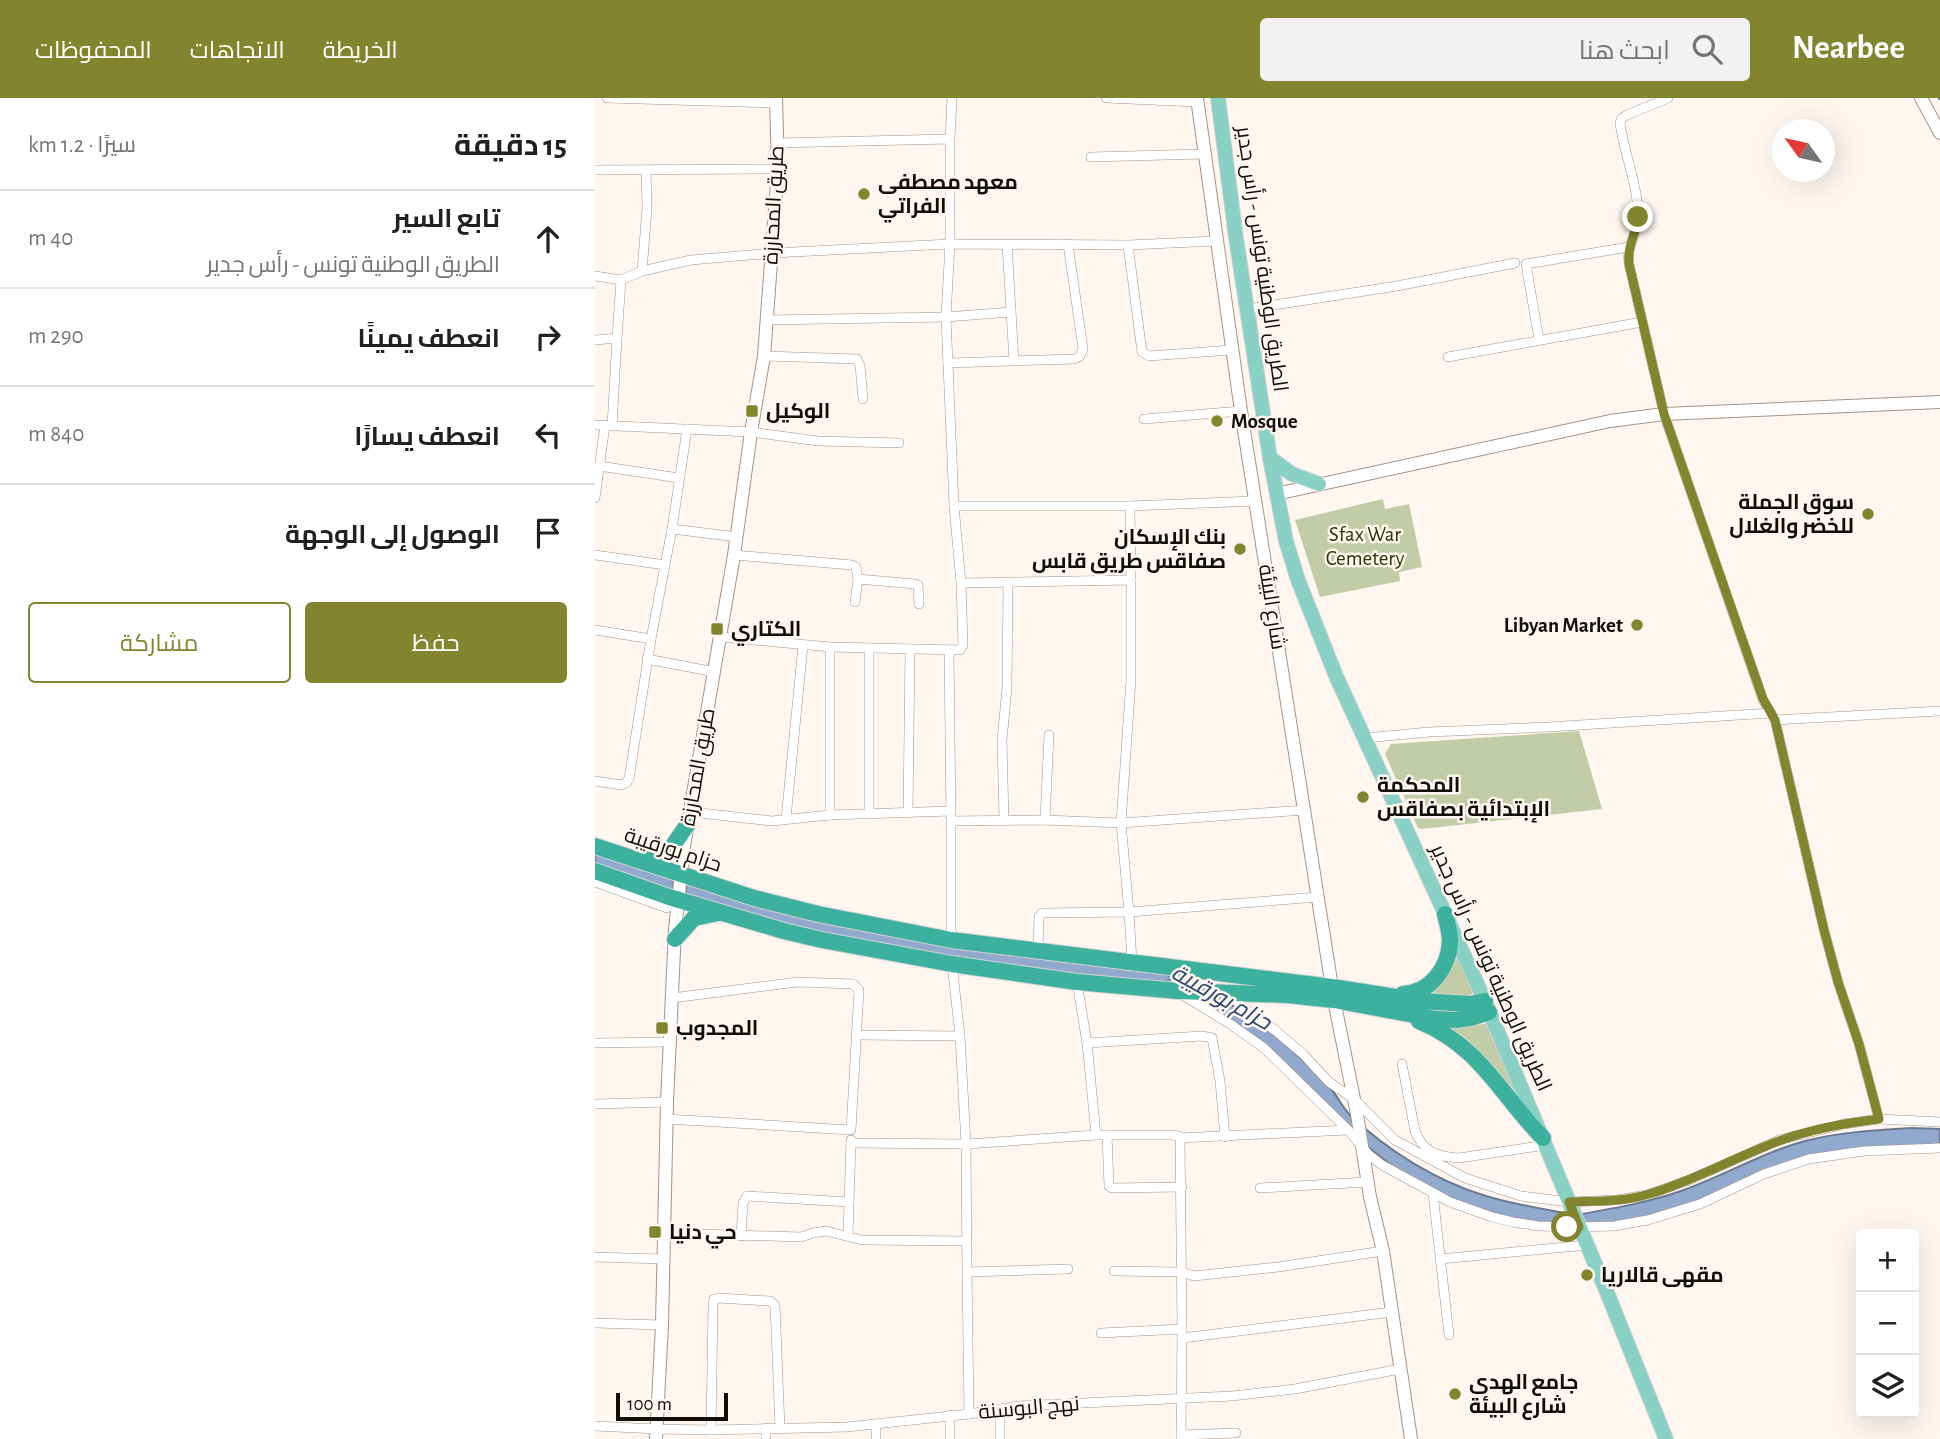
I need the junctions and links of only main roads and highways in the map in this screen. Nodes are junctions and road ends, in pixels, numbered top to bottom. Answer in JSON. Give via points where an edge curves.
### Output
{"nodes":[{"id":1,"x":1218,"y":98,"type":"edge"},
{"id":2,"x":1270,"y":458,"type":"junction"},
{"id":3,"x":1319,"y":484,"type":"road end"},
{"id":4,"x":689,"y":818,"type":"road end"},
{"id":5,"x":595,"y":846,"type":"edge"},
{"id":6,"x":642,"y":861,"type":"junction"},
{"id":7,"x":595,"y":871,"type":"edge"},
{"id":8,"x":723,"y":913,"type":"junction"},
{"id":9,"x":1445,"y":914,"type":"junction"},
{"id":10,"x":675,"y":934,"type":"road end"},
{"id":11,"x":1333,"y":993,"type":"junction"},
{"id":12,"x":1386,"y":995,"type":"junction"},
{"id":13,"x":1487,"y":1007,"type":"junction"},
{"id":14,"x":1401,"y":1013,"type":"junction"},
{"id":15,"x":1544,"y":1142,"type":"junction"},
{"id":16,"x":1666,"y":1439,"type":"edge"}],
"edges":[{"from":1,"to":2,"type":"main road","name":"الطريق الوطنية تونس - رأس جدير"},
{"from":2,"to":3,"type":"main road","via":[[1292,474]]},
{"from":2,"to":9,"type":"main road","name":"الطريق الوطنية تونس - رأس جدير","via":[[1286,541],[1321,640]]},
{"from":4,"to":6,"type":"highway","via":[[670,850]]},
{"from":5,"to":6,"type":"highway","name":"حزام بورقيبة"},
{"from":6,"to":11,"type":"highway","name":"حزام بورقيبة","via":[[818,914],[951,940]]},
{"from":7,"to":8,"type":"highway","name":"حزام بورقيبة","via":[[675,901]]},
{"from":8,"to":10,"type":"highway","via":[[694,918]]},
{"from":8,"to":11,"type":"highway","name":"حزام بورقيبة","via":[[822,940],[1077,982],[1178,991]]},
{"from":9,"to":12,"type":"highway","via":[[1450,938],[1441,971],[1414,994]]},
{"from":9,"to":13,"type":"main road","name":"الطريق الوطنية تونس - رأس جدير"},
{"from":11,"to":12,"type":"highway","name":"حزام بورقيبة"},
{"from":11,"to":14,"type":"highway","name":"حزام بورقيبة"},
{"from":12,"to":13,"type":"highway","name":"حزام بورقيبة"},
{"from":13,"to":14,"type":"highway","name":"حزام بورقيبة","via":[[1470,1018],[1456,1020]]},
{"from":13,"to":15,"type":"main road","name":"الطريق الوطنية تونس - رأس جدير"},
{"from":14,"to":15,"type":"highway","via":[[1473,1055]]},
{"from":15,"to":16,"type":"main road","name":"الطريق الوطنية تونس - رأس جدير"}]}
